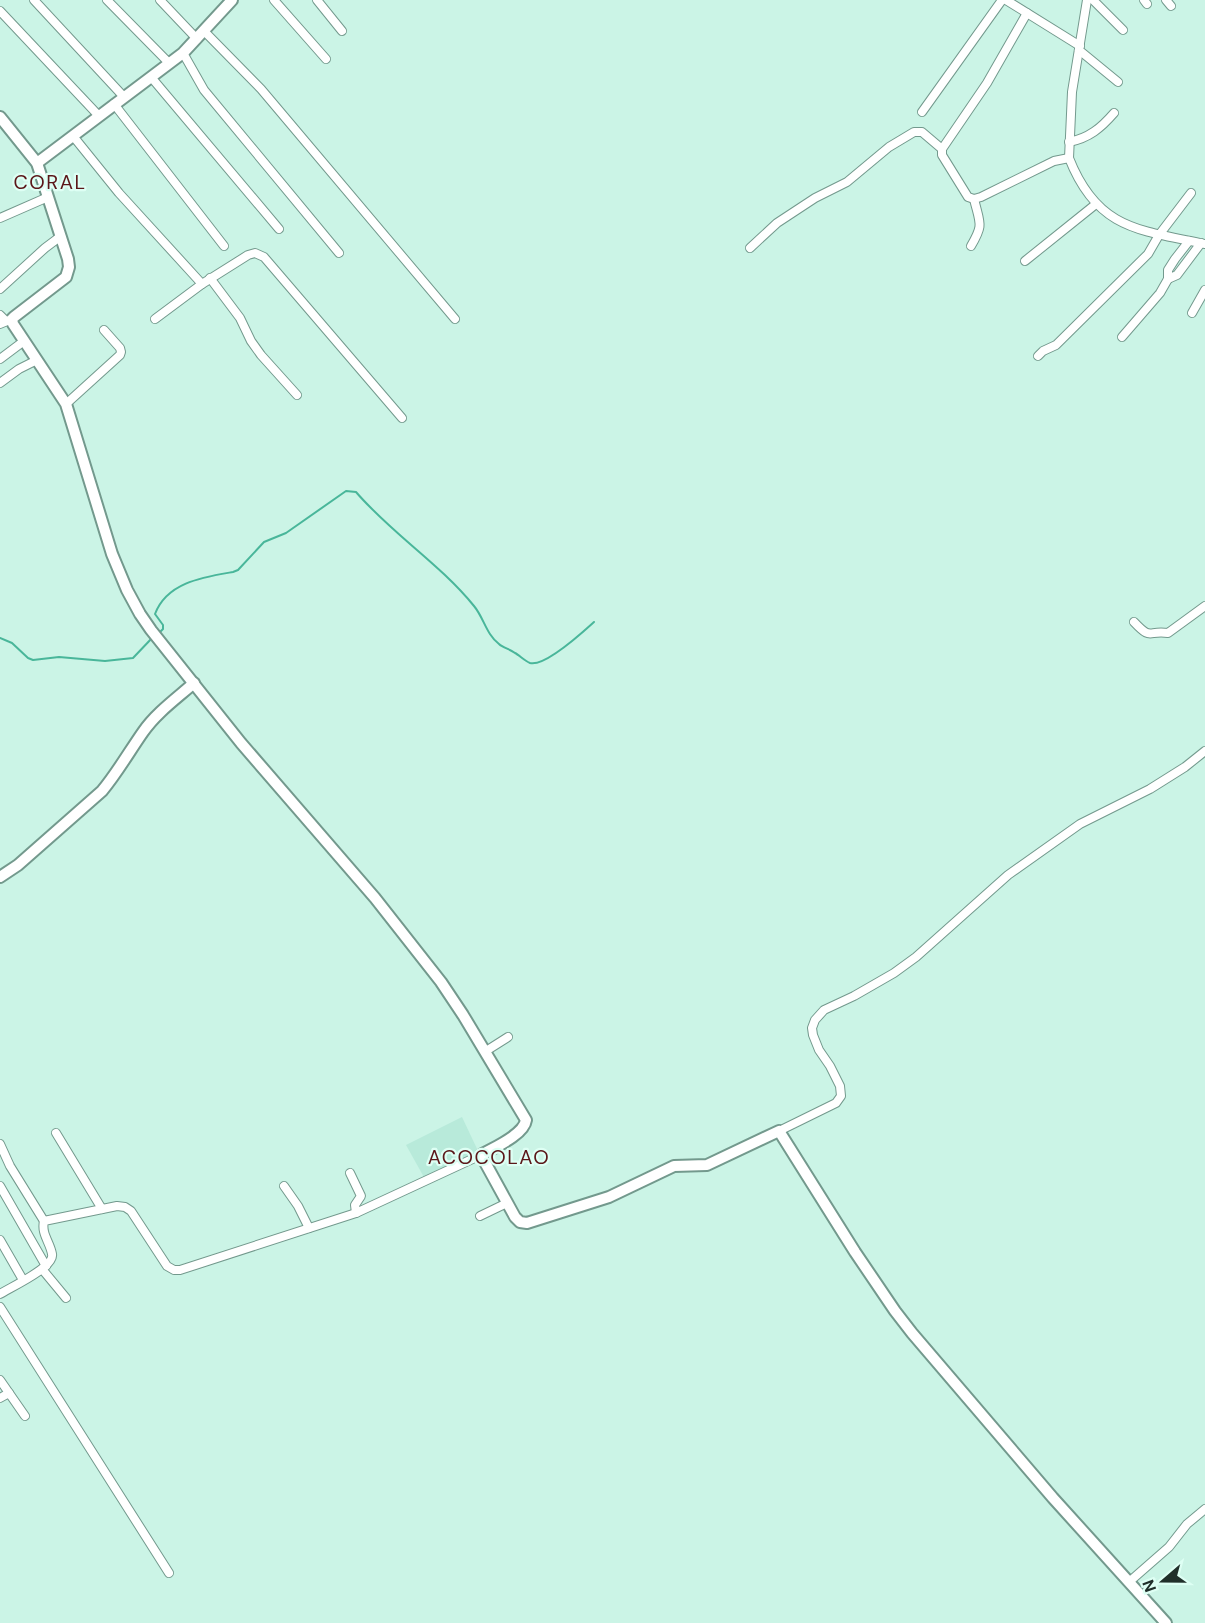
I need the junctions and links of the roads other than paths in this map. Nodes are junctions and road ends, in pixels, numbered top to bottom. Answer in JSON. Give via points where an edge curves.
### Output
{"nodes":[{"id":1,"x":34,"y":0,"type":"edge"},
{"id":2,"x":106,"y":0,"type":"edge"},
{"id":3,"x":160,"y":0,"type":"edge"},
{"id":4,"x":232,"y":0,"type":"edge"},
{"id":5,"x":274,"y":0,"type":"edge"},
{"id":6,"x":317,"y":0,"type":"edge"},
{"id":7,"x":1004,"y":0,"type":"edge"},
{"id":8,"x":1088,"y":0,"type":"edge"},
{"id":9,"x":1093,"y":0,"type":"edge"},
{"id":10,"x":0,"y":11,"type":"edge"},
{"id":11,"x":1027,"y":14,"type":"junction"},
{"id":12,"x":1123,"y":30,"type":"dead end"},
{"id":13,"x":342,"y":31,"type":"dead end"},
{"id":14,"x":201,"y":34,"type":"junction"},
{"id":15,"x":1080,"y":48,"type":"junction"},
{"id":16,"x":183,"y":53,"type":"junction"},
{"id":17,"x":326,"y":59,"type":"dead end"},
{"id":18,"x":169,"y":63,"type":"junction"},
{"id":19,"x":151,"y":77,"type":"junction"},
{"id":20,"x":1118,"y":82,"type":"dead end"},
{"id":21,"x":124,"y":98,"type":"junction"},
{"id":22,"x":114,"y":104,"type":"junction"},
{"id":23,"x":922,"y":112,"type":"dead end"},
{"id":24,"x":1114,"y":113,"type":"dead end"},
{"id":25,"x":99,"y":116,"type":"junction"},
{"id":26,"x":0,"y":117,"type":"edge"},
{"id":27,"x":73,"y":136,"type":"junction"},
{"id":28,"x":1070,"y":142,"type":"junction"},
{"id":29,"x":942,"y":149,"type":"junction"},
{"id":30,"x":1069,"y":158,"type":"junction"},
{"id":31,"x":37,"y":164,"type":"junction"},
{"id":32,"x":1191,"y":193,"type":"dead end"},
{"id":33,"x":48,"y":197,"type":"junction"},
{"id":34,"x":974,"y":200,"type":"junction"},
{"id":35,"x":1096,"y":204,"type":"junction"},
{"id":36,"x":0,"y":218,"type":"edge"},
{"id":37,"x":279,"y":229,"type":"dead end"},
{"id":38,"x":1159,"y":235,"type":"junction"},
{"id":39,"x":61,"y":236,"type":"junction"},
{"id":40,"x":1189,"y":241,"type":"junction"},
{"id":41,"x":1203,"y":243,"type":"edge"},
{"id":42,"x":224,"y":246,"type":"dead end"},
{"id":43,"x":971,"y":246,"type":"dead end"},
{"id":44,"x":750,"y":248,"type":"dead end"},
{"id":45,"x":339,"y":253,"type":"dead end"},
{"id":46,"x":1025,"y":261,"type":"dead end"},
{"id":47,"x":210,"y":278,"type":"junction"},
{"id":48,"x":1168,"y":279,"type":"junction"},
{"id":49,"x":202,"y":284,"type":"junction"},
{"id":50,"x":0,"y":289,"type":"edge"},
{"id":51,"x":1205,"y":290,"type":"edge"},
{"id":52,"x":1192,"y":313,"type":"dead end"},
{"id":53,"x":0,"y":315,"type":"edge"},
{"id":54,"x":155,"y":319,"type":"dead end"},
{"id":55,"x":455,"y":319,"type":"dead end"},
{"id":56,"x":6,"y":321,"type":"edge"},
{"id":57,"x":104,"y":330,"type":"dead end"},
{"id":58,"x":1122,"y":337,"type":"dead end"},
{"id":59,"x":24,"y":341,"type":"junction"},
{"id":60,"x":1038,"y":356,"type":"dead end"},
{"id":61,"x":0,"y":359,"type":"edge"},
{"id":62,"x":37,"y":360,"type":"junction"},
{"id":63,"x":0,"y":383,"type":"edge"},
{"id":64,"x":297,"y":395,"type":"dead end"},
{"id":65,"x":66,"y":404,"type":"junction"},
{"id":66,"x":402,"y":418,"type":"dead end"},
{"id":67,"x":1205,"y":606,"type":"edge"},
{"id":68,"x":1134,"y":622,"type":"dead end"},
{"id":69,"x":194,"y":683,"type":"junction"},
{"id":70,"x":1205,"y":751,"type":"edge"},
{"id":71,"x":0,"y":877,"type":"edge"},
{"id":72,"x":508,"y":1037,"type":"dead end"},
{"id":73,"x":486,"y":1051,"type":"junction"},
{"id":74,"x":779,"y":1131,"type":"junction"},
{"id":75,"x":57,"y":1133,"type":"dead end"},
{"id":76,"x":0,"y":1144,"type":"edge"},
{"id":77,"x":481,"y":1155,"type":"junction"},
{"id":78,"x":350,"y":1173,"type":"dead end"},
{"id":79,"x":0,"y":1186,"type":"edge"},
{"id":80,"x":284,"y":1186,"type":"dead end"},
{"id":81,"x":507,"y":1203,"type":"junction"},
{"id":82,"x":102,"y":1209,"type":"junction"},
{"id":83,"x":356,"y":1213,"type":"junction"},
{"id":84,"x":480,"y":1216,"type":"dead end"},
{"id":85,"x":44,"y":1221,"type":"junction"},
{"id":86,"x":309,"y":1228,"type":"junction"},
{"id":87,"x":0,"y":1240,"type":"edge"},
{"id":88,"x":44,"y":1268,"type":"junction"},
{"id":89,"x":23,"y":1280,"type":"junction"},
{"id":90,"x":0,"y":1294,"type":"edge"},
{"id":91,"x":66,"y":1298,"type":"dead end"},
{"id":92,"x":0,"y":1307,"type":"edge"},
{"id":93,"x":0,"y":1380,"type":"edge"},
{"id":94,"x":9,"y":1393,"type":"junction"},
{"id":95,"x":0,"y":1398,"type":"edge"},
{"id":96,"x":25,"y":1416,"type":"dead end"},
{"id":97,"x":1205,"y":1509,"type":"edge"},
{"id":98,"x":170,"y":1573,"type":"dead end"},
{"id":99,"x":1129,"y":1582,"type":"junction"},
{"id":100,"x":1166,"y":1623,"type":"edge"}],
"edges":[{"from":1,"to":21,"type":"street"},
{"from":2,"to":18,"type":"street"},
{"from":3,"to":14,"type":"street"},
{"from":4,"to":14,"type":"street"},
{"from":5,"to":17,"type":"street"},
{"from":6,"to":13,"type":"street"},
{"from":7,"to":11,"type":"street"},
{"from":7,"to":23,"type":"street"},
{"from":8,"to":15,"type":"street"},
{"from":9,"to":12,"type":"street"},
{"from":10,"to":25,"type":"street"},
{"from":11,"to":15,"type":"street"},
{"from":11,"to":29,"type":"street"},
{"from":14,"to":16,"type":"street"},
{"from":14,"to":55,"type":"street","via":[[261,89]]},
{"from":15,"to":20,"type":"street"},
{"from":15,"to":28,"type":"street","via":[[1072,92]]},
{"from":16,"to":18,"type":"street"},
{"from":16,"to":45,"type":"street","via":[[204,90]]},
{"from":18,"to":19,"type":"street"},
{"from":19,"to":21,"type":"street"},
{"from":19,"to":37,"type":"street"},
{"from":21,"to":22,"type":"street"},
{"from":22,"to":25,"type":"street"},
{"from":22,"to":42,"type":"street"},
{"from":24,"to":28,"type":"street","via":[[1094,133]]},
{"from":25,"to":27,"type":"street"},
{"from":26,"to":31,"type":"street"},
{"from":27,"to":31,"type":"street"},
{"from":27,"to":49,"type":"street"},
{"from":28,"to":30,"type":"street"},
{"from":29,"to":34,"type":"street","via":[[968,197]]},
{"from":29,"to":44,"type":"street","via":[[922,132],[914,132],[847,182],[777,223]]},
{"from":30,"to":34,"type":"street","via":[[1054,161]]},
{"from":30,"to":35,"type":"street"},
{"from":31,"to":33,"type":"street"},
{"from":32,"to":38,"type":"street"},
{"from":33,"to":36,"type":"street"},
{"from":33,"to":39,"type":"street"},
{"from":34,"to":43,"type":"street","via":[[980,227]]},
{"from":35,"to":38,"type":"street","via":[[1115,219]]},
{"from":35,"to":46,"type":"street"},
{"from":38,"to":40,"type":"street"},
{"from":38,"to":60,"type":"street","via":[[1148,254],[1120,283],[1056,345]]},
{"from":39,"to":50,"type":"street"},
{"from":39,"to":56,"type":"street","via":[[69,267],[66,277]]},
{"from":40,"to":41,"type":"street"},
{"from":40,"to":48,"type":"street","via":[[1168,270]]},
{"from":41,"to":48,"type":"street","via":[[1177,275]]},
{"from":47,"to":49,"type":"street"},
{"from":47,"to":64,"type":"street","via":[[261,355]]},
{"from":47,"to":66,"type":"street","via":[[248,255],[264,257]]},
{"from":48,"to":58,"type":"street"},
{"from":49,"to":54,"type":"street"},
{"from":51,"to":52,"type":"street"},
{"from":53,"to":56,"type":"street"},
{"from":56,"to":59,"type":"street","via":[[13,324]]},
{"from":57,"to":65,"type":"street","via":[[120,348],[120,355]]},
{"from":59,"to":61,"type":"street"},
{"from":59,"to":62,"type":"street"},
{"from":62,"to":63,"type":"street"},
{"from":62,"to":65,"type":"street"},
{"from":65,"to":69,"type":"street","via":[[112,554],[127,590],[151,630]]},
{"from":67,"to":68,"type":"street","via":[[1168,633],[1144,633]]},
{"from":69,"to":71,"type":"street","via":[[155,718],[102,791]]},
{"from":69,"to":73,"type":"street","via":[[419,953]]},
{"from":70,"to":74,"type":"street","via":[[1150,789],[1080,824],[1008,875],[894,973],[824,1010],[814,1020],[813,1035],[840,1086],[841,1096],[836,1103]]},
{"from":72,"to":73,"type":"street"},
{"from":73,"to":77,"type":"street","via":[[526,1123],[512,1137]]},
{"from":74,"to":81,"type":"street","via":[[707,1165],[674,1166],[609,1197],[528,1223],[516,1219]]},
{"from":74,"to":99,"type":"street","via":[[896,1311]]},
{"from":75,"to":82,"type":"street"},
{"from":76,"to":85,"type":"street"},
{"from":77,"to":81,"type":"street"},
{"from":77,"to":83,"type":"street"},
{"from":78,"to":83,"type":"street","via":[[361,1196]]},
{"from":79,"to":88,"type":"street"},
{"from":80,"to":86,"type":"street"},
{"from":81,"to":84,"type":"street"},
{"from":82,"to":85,"type":"street"},
{"from":82,"to":86,"type":"street","via":[[128,1209],[164,1261],[177,1270]]},
{"from":83,"to":86,"type":"street"},
{"from":85,"to":88,"type":"street","via":[[43,1230],[52,1254],[51,1262]]},
{"from":87,"to":89,"type":"street"},
{"from":88,"to":89,"type":"street"},
{"from":88,"to":91,"type":"street"},
{"from":89,"to":90,"type":"street"},
{"from":92,"to":98,"type":"street"},
{"from":93,"to":94,"type":"street"},
{"from":94,"to":95,"type":"street"},
{"from":94,"to":96,"type":"street"},
{"from":97,"to":99,"type":"street"},
{"from":99,"to":100,"type":"street"}]}
